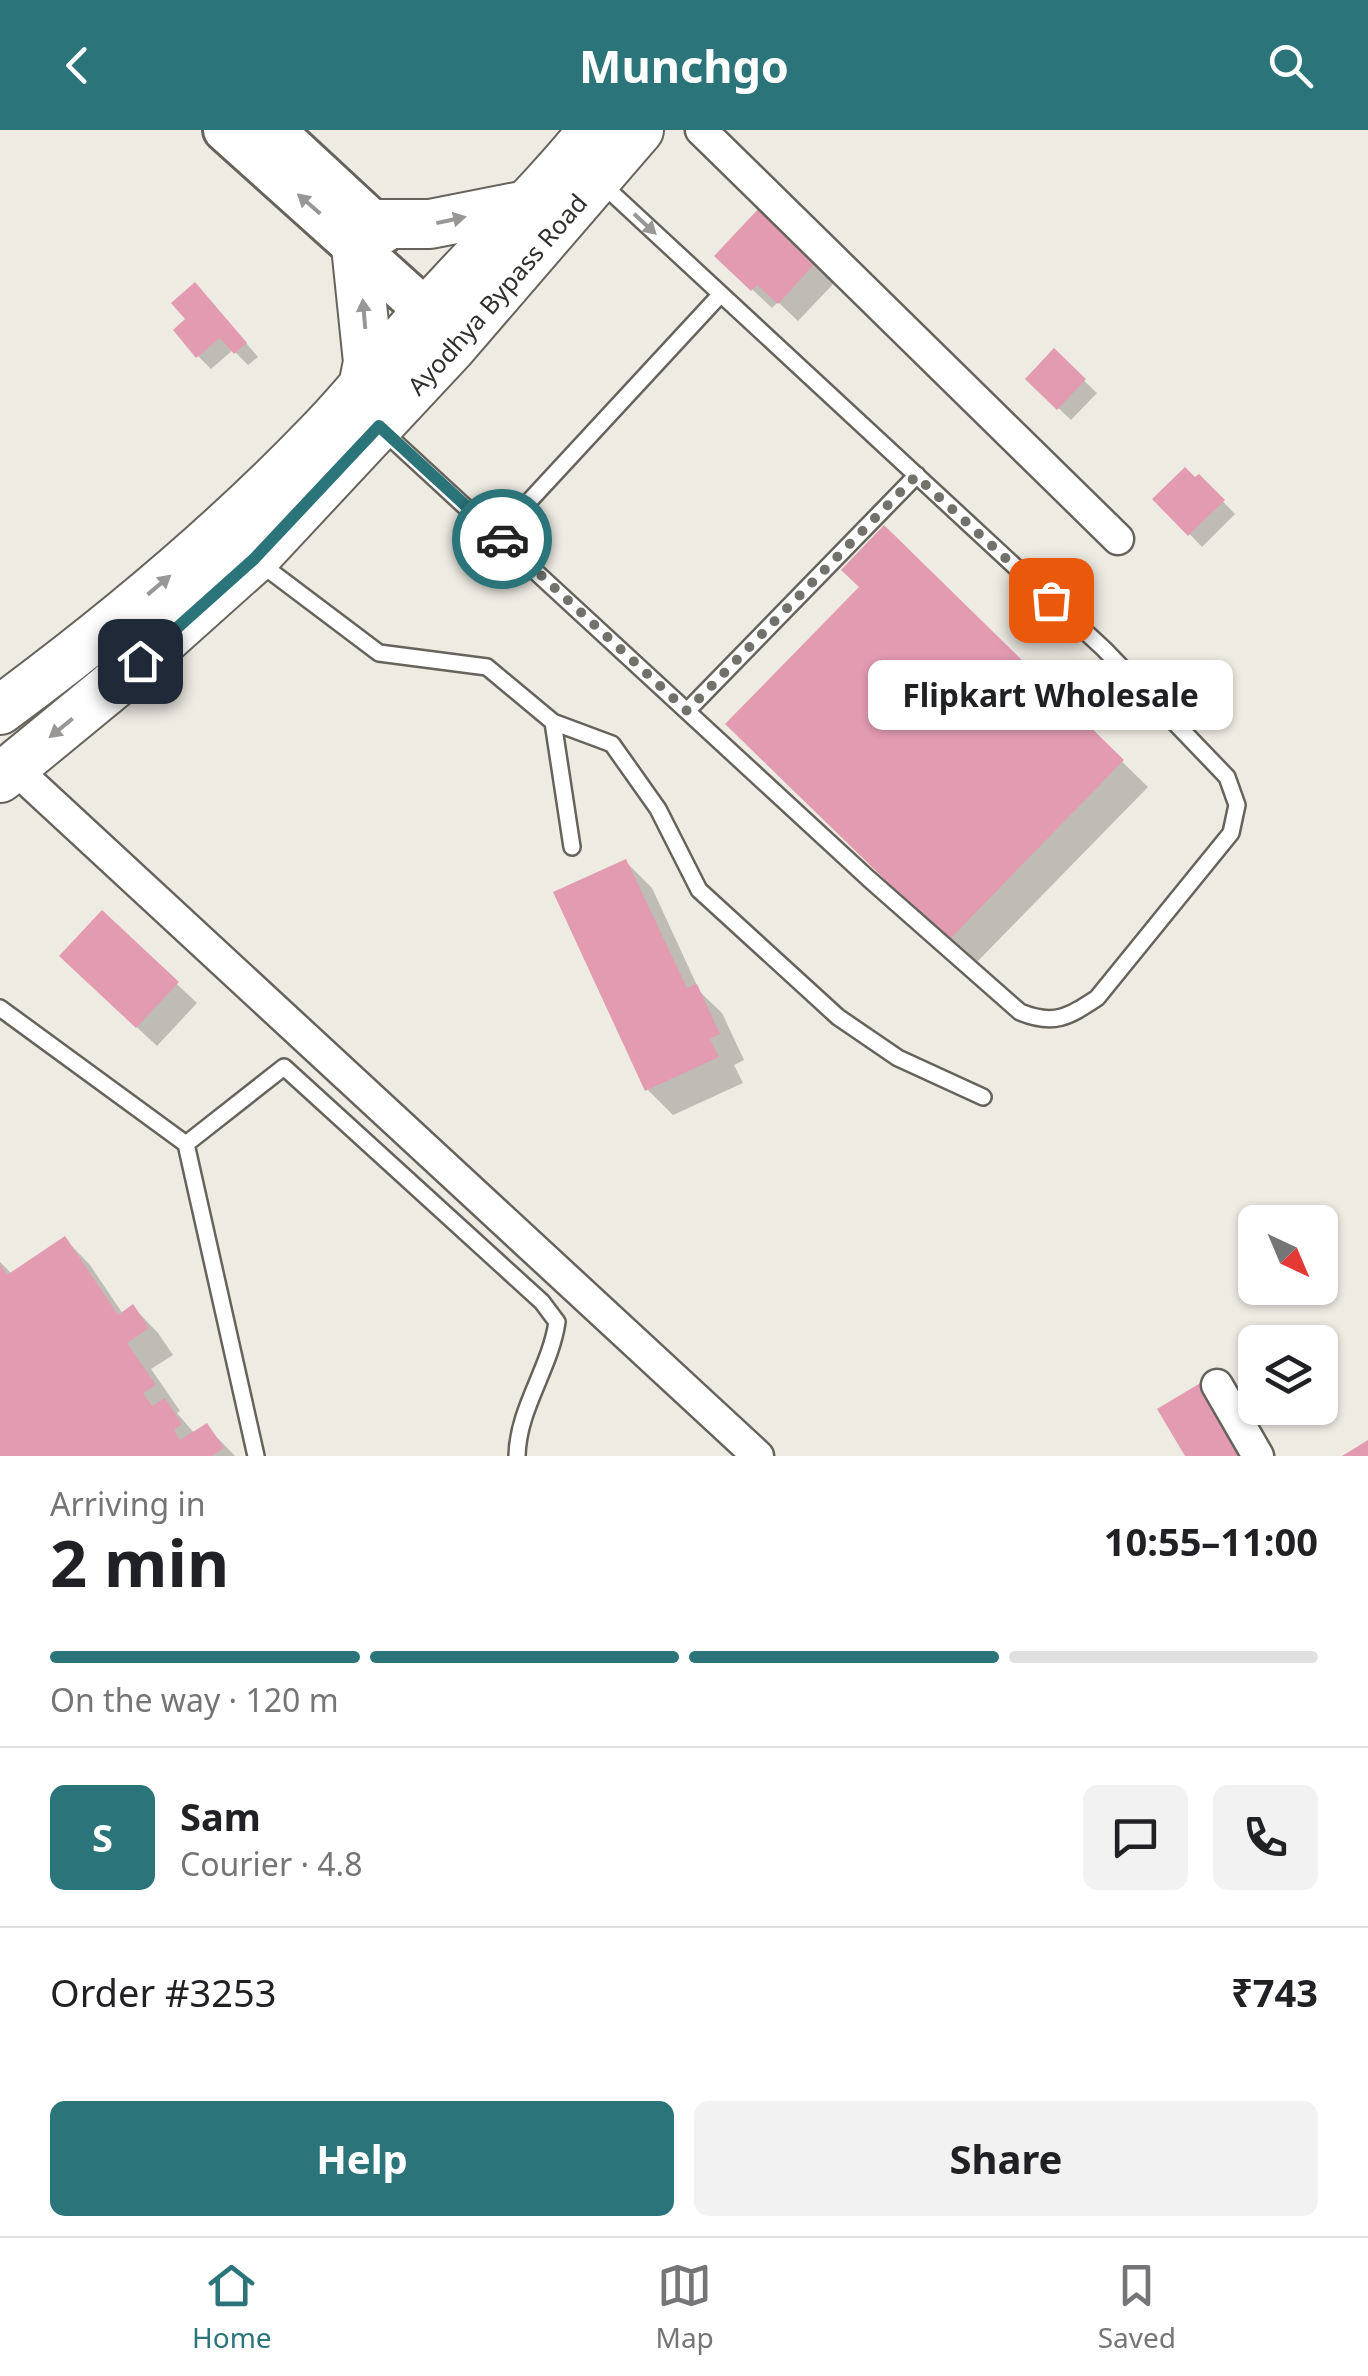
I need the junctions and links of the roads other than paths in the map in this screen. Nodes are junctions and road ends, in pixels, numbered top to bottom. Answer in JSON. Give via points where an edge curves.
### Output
{"nodes":[{"id":1,"x":225,"y":130,"type":"edge"},
{"id":2,"x":273,"y":130,"type":"edge"},
{"id":3,"x":593,"y":130,"type":"edge"},
{"id":4,"x":638,"y":130,"type":"edge"},
{"id":5,"x":701,"y":130,"type":"edge"},
{"id":6,"x":597,"y":180,"type":"junction"},
{"id":7,"x":527,"y":205,"type":"junction"},
{"id":8,"x":365,"y":235,"type":"junction"},
{"id":9,"x":721,"y":294,"type":"junction"},
{"id":10,"x":453,"y":314,"type":"junction"},
{"id":11,"x":371,"y":404,"type":"junction"},
{"id":12,"x":916,"y":476,"type":"junction"},
{"id":13,"x":498,"y":536,"type":"junction"},
{"id":14,"x":1118,"y":539,"type":"dead end"},
{"id":15,"x":226,"y":565,"type":"junction"},
{"id":16,"x":0,"y":710,"type":"edge"},
{"id":17,"x":687,"y":711,"type":"junction"},
{"id":18,"x":553,"y":722,"type":"junction"},
{"id":19,"x":7,"y":772,"type":"edge"},
{"id":20,"x":572,"y":847,"type":"dead end"},
{"id":21,"x":0,"y":1008,"type":"edge"},
{"id":22,"x":983,"y":1097,"type":"dead end"},
{"id":23,"x":186,"y":1144,"type":"junction"},
{"id":24,"x":1217,"y":1384,"type":"dead end"},
{"id":25,"x":256,"y":1456,"type":"edge"},
{"id":26,"x":516,"y":1456,"type":"edge"},
{"id":27,"x":758,"y":1456,"type":"edge"},
{"id":28,"x":1258,"y":1456,"type":"edge"}],
"edges":[{"from":8,"to":1,"type":"street","one_way":true},
{"from":2,"to":8,"type":"street"},
{"from":3,"to":7,"type":"main road","name":"Ayodhya Bypass Road"},
{"from":4,"to":6,"type":"main road","name":"Ayodhya Bypass Road"},
{"from":5,"to":14,"type":"street"},
{"from":6,"to":9,"type":"lane","one_way":true},
{"from":6,"to":10,"type":"main road","name":"Ayodhya Bypass Road"},
{"from":8,"to":7,"type":"main road","one_way":true},
{"from":7,"to":10,"type":"main road","name":"Ayodhya Bypass Road"},
{"from":8,"to":10,"type":"street"},
{"from":11,"to":8,"type":"main road","one_way":true},
{"from":9,"to":12,"type":"lane"},
{"from":9,"to":13,"type":"lane"},
{"from":10,"to":11,"type":"main road","name":"Ayodhya Bypass Road"},
{"from":11,"to":13,"type":"lane"},
{"from":11,"to":15,"type":"main road","name":"Ayodhya Bypass Road"},
{"from":12,"to":17,"type":"lane"},
{"from":12,"to":17,"type":"lane","via":[[1104,650],[1226,777],[1237,805],[1231,833],[1097,998],[1072,1015],[1042,1022],[1020,1012]]},
{"from":13,"to":17,"type":"lane"},
{"from":16,"to":15,"type":"main road","name":"Ayodhya Bypass Road","one_way":true,"via":[[92,642]]},
{"from":15,"to":18,"type":"lane","via":[[379,654],[487,667]]},
{"from":15,"to":19,"type":"main road","name":"Ayodhya Bypass Road","one_way":true,"via":[[112,686]]},
{"from":18,"to":20,"type":"lane"},
{"from":18,"to":22,"type":"lane","via":[[612,744],[658,810],[699,890],[838,1017],[898,1058]]},
{"from":19,"to":27,"type":"street"},
{"from":21,"to":23,"type":"lane"},
{"from":23,"to":25,"type":"lane"},
{"from":23,"to":26,"type":"lane","via":[[284,1066],[542,1302],[557,1322],[553,1348],[520,1424]]},
{"from":24,"to":28,"type":"street"}]}
